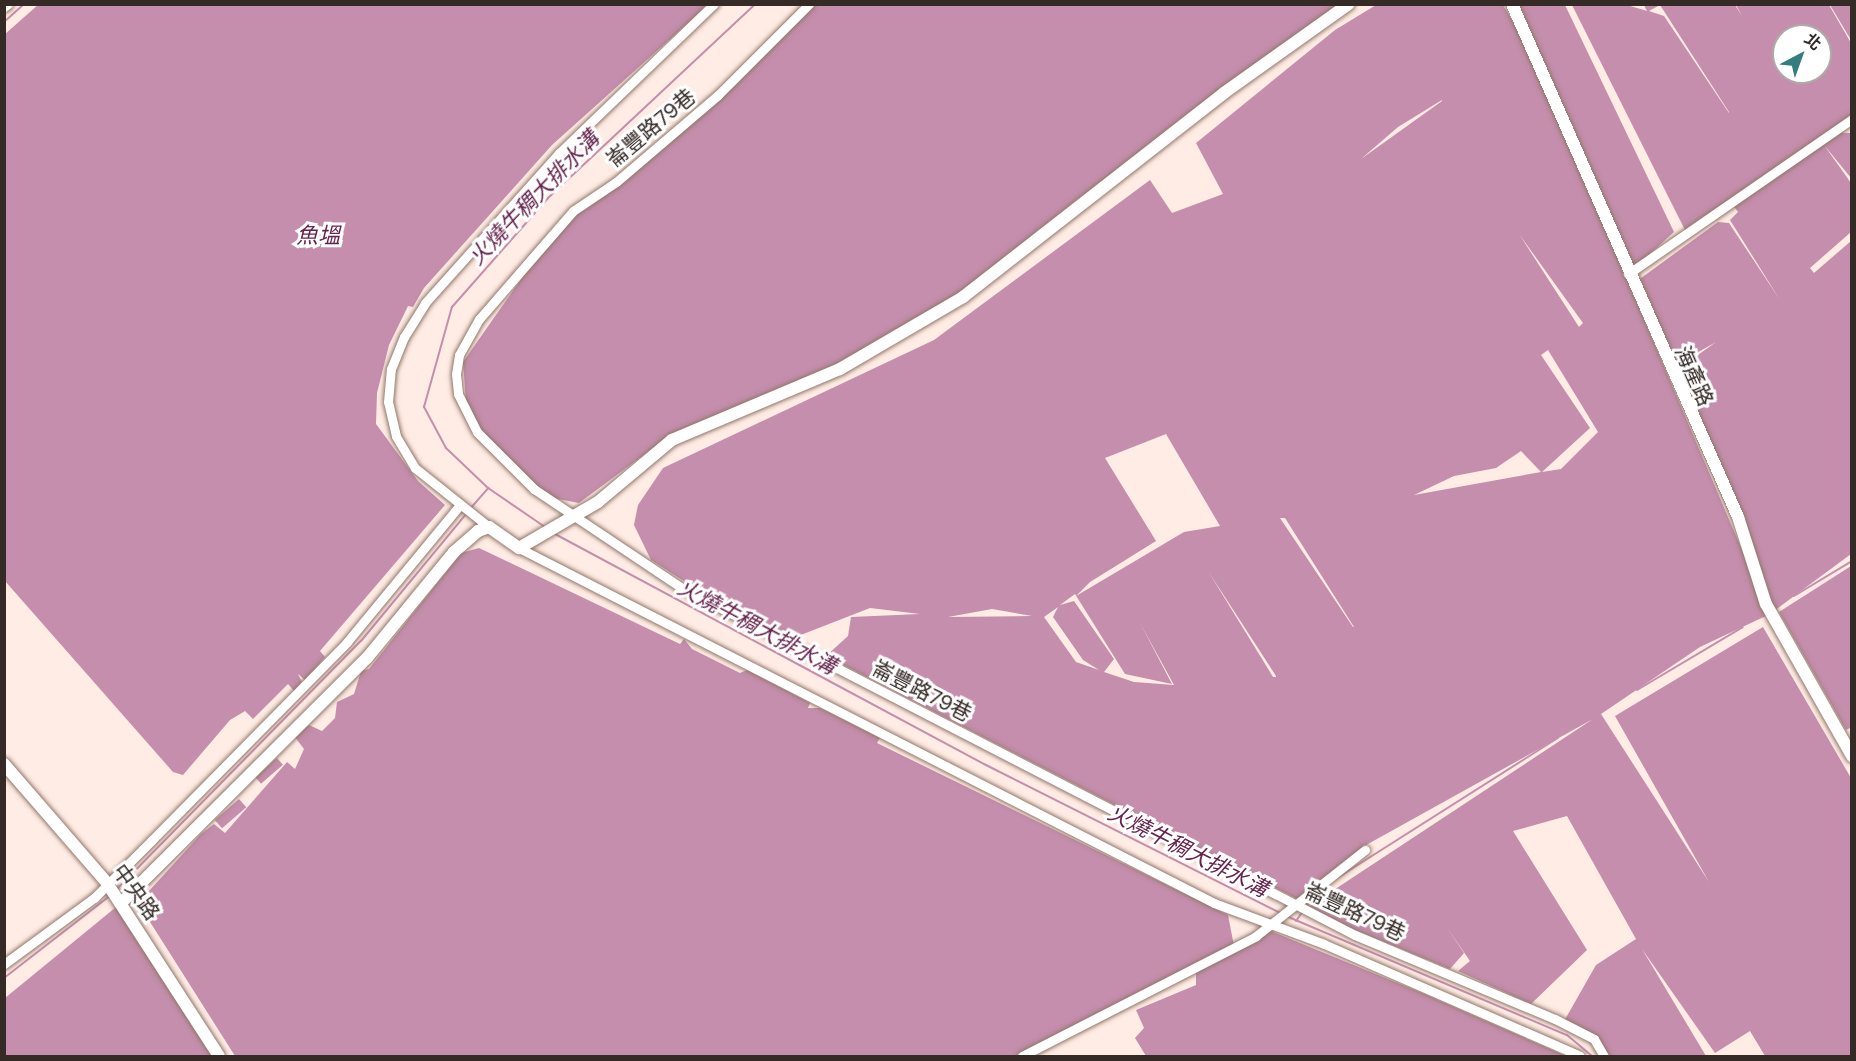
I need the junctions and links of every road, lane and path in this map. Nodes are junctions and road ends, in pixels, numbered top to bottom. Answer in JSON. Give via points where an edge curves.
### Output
{"nodes":[{"id":1,"x":714,"y":4,"type":"edge"},
{"id":2,"x":809,"y":4,"type":"edge"},
{"id":3,"x":1349,"y":4,"type":"edge"},
{"id":4,"x":1512,"y":4,"type":"edge"},
{"id":5,"x":1851,"y":119,"type":"edge"},
{"id":6,"x":1628,"y":274,"type":"junction"},
{"id":7,"x":459,"y":506,"type":"junction"},
{"id":8,"x":574,"y":514,"type":"junction"},
{"id":9,"x":489,"y":527,"type":"junction"},
{"id":10,"x":519,"y":548,"type":"junction"},
{"id":11,"x":1851,"y":756,"type":"edge"},
{"id":12,"x":4,"y":764,"type":"edge"},
{"id":13,"x":1365,"y":850,"type":"dead end"},
{"id":14,"x":107,"y":883,"type":"junction"},
{"id":15,"x":121,"y":903,"type":"junction"},
{"id":16,"x":1297,"y":905,"type":"junction"},
{"id":17,"x":1272,"y":925,"type":"junction"},
{"id":18,"x":4,"y":964,"type":"edge"},
{"id":19,"x":219,"y":1056,"type":"edge"},
{"id":20,"x":1022,"y":1056,"type":"edge"},
{"id":21,"x":1580,"y":1056,"type":"edge"},
{"id":22,"x":1604,"y":1056,"type":"edge"}],
"edges":[{"from":1,"to":7,"type":"street","via":[[559,153],[424,303],[404,337],[392,369],[388,402],[396,436],[415,468]]},
{"from":2,"to":8,"type":"street","name":"崙豐路79巷","via":[[718,96],[616,182],[573,212],[479,319],[459,356],[458,394],[477,432],[501,461]]},
{"from":3,"to":8,"type":"street","via":[[1224,93],[963,297],[840,369],[672,440],[598,502]]},
{"from":4,"to":6,"type":"street","name":"海產路"},
{"from":5,"to":6,"type":"street"},
{"from":6,"to":11,"type":"street","name":"海產路","via":[[1738,517],[1766,604]]},
{"from":7,"to":9,"type":"street"},
{"from":7,"to":14,"type":"street","via":[[347,642]]},
{"from":8,"to":10,"type":"street"},
{"from":8,"to":16,"type":"street","name":"崙豐路79巷","via":[[682,588]]},
{"from":9,"to":10,"type":"street"},
{"from":9,"to":15,"type":"street","via":[[454,552],[367,658]]},
{"from":10,"to":17,"type":"street","via":[[1140,867]]},
{"from":12,"to":14,"type":"street","name":"中央路"},
{"from":13,"to":16,"type":"street"},
{"from":14,"to":15,"type":"street","name":"中央路"},
{"from":14,"to":18,"type":"street"},
{"from":15,"to":19,"type":"street","name":"中央路"},
{"from":16,"to":17,"type":"street"},
{"from":16,"to":22,"type":"street","name":"崙豐路79巷","via":[[1555,1019],[1594,1039]]},
{"from":17,"to":20,"type":"street"},
{"from":17,"to":21,"type":"street"}]}
